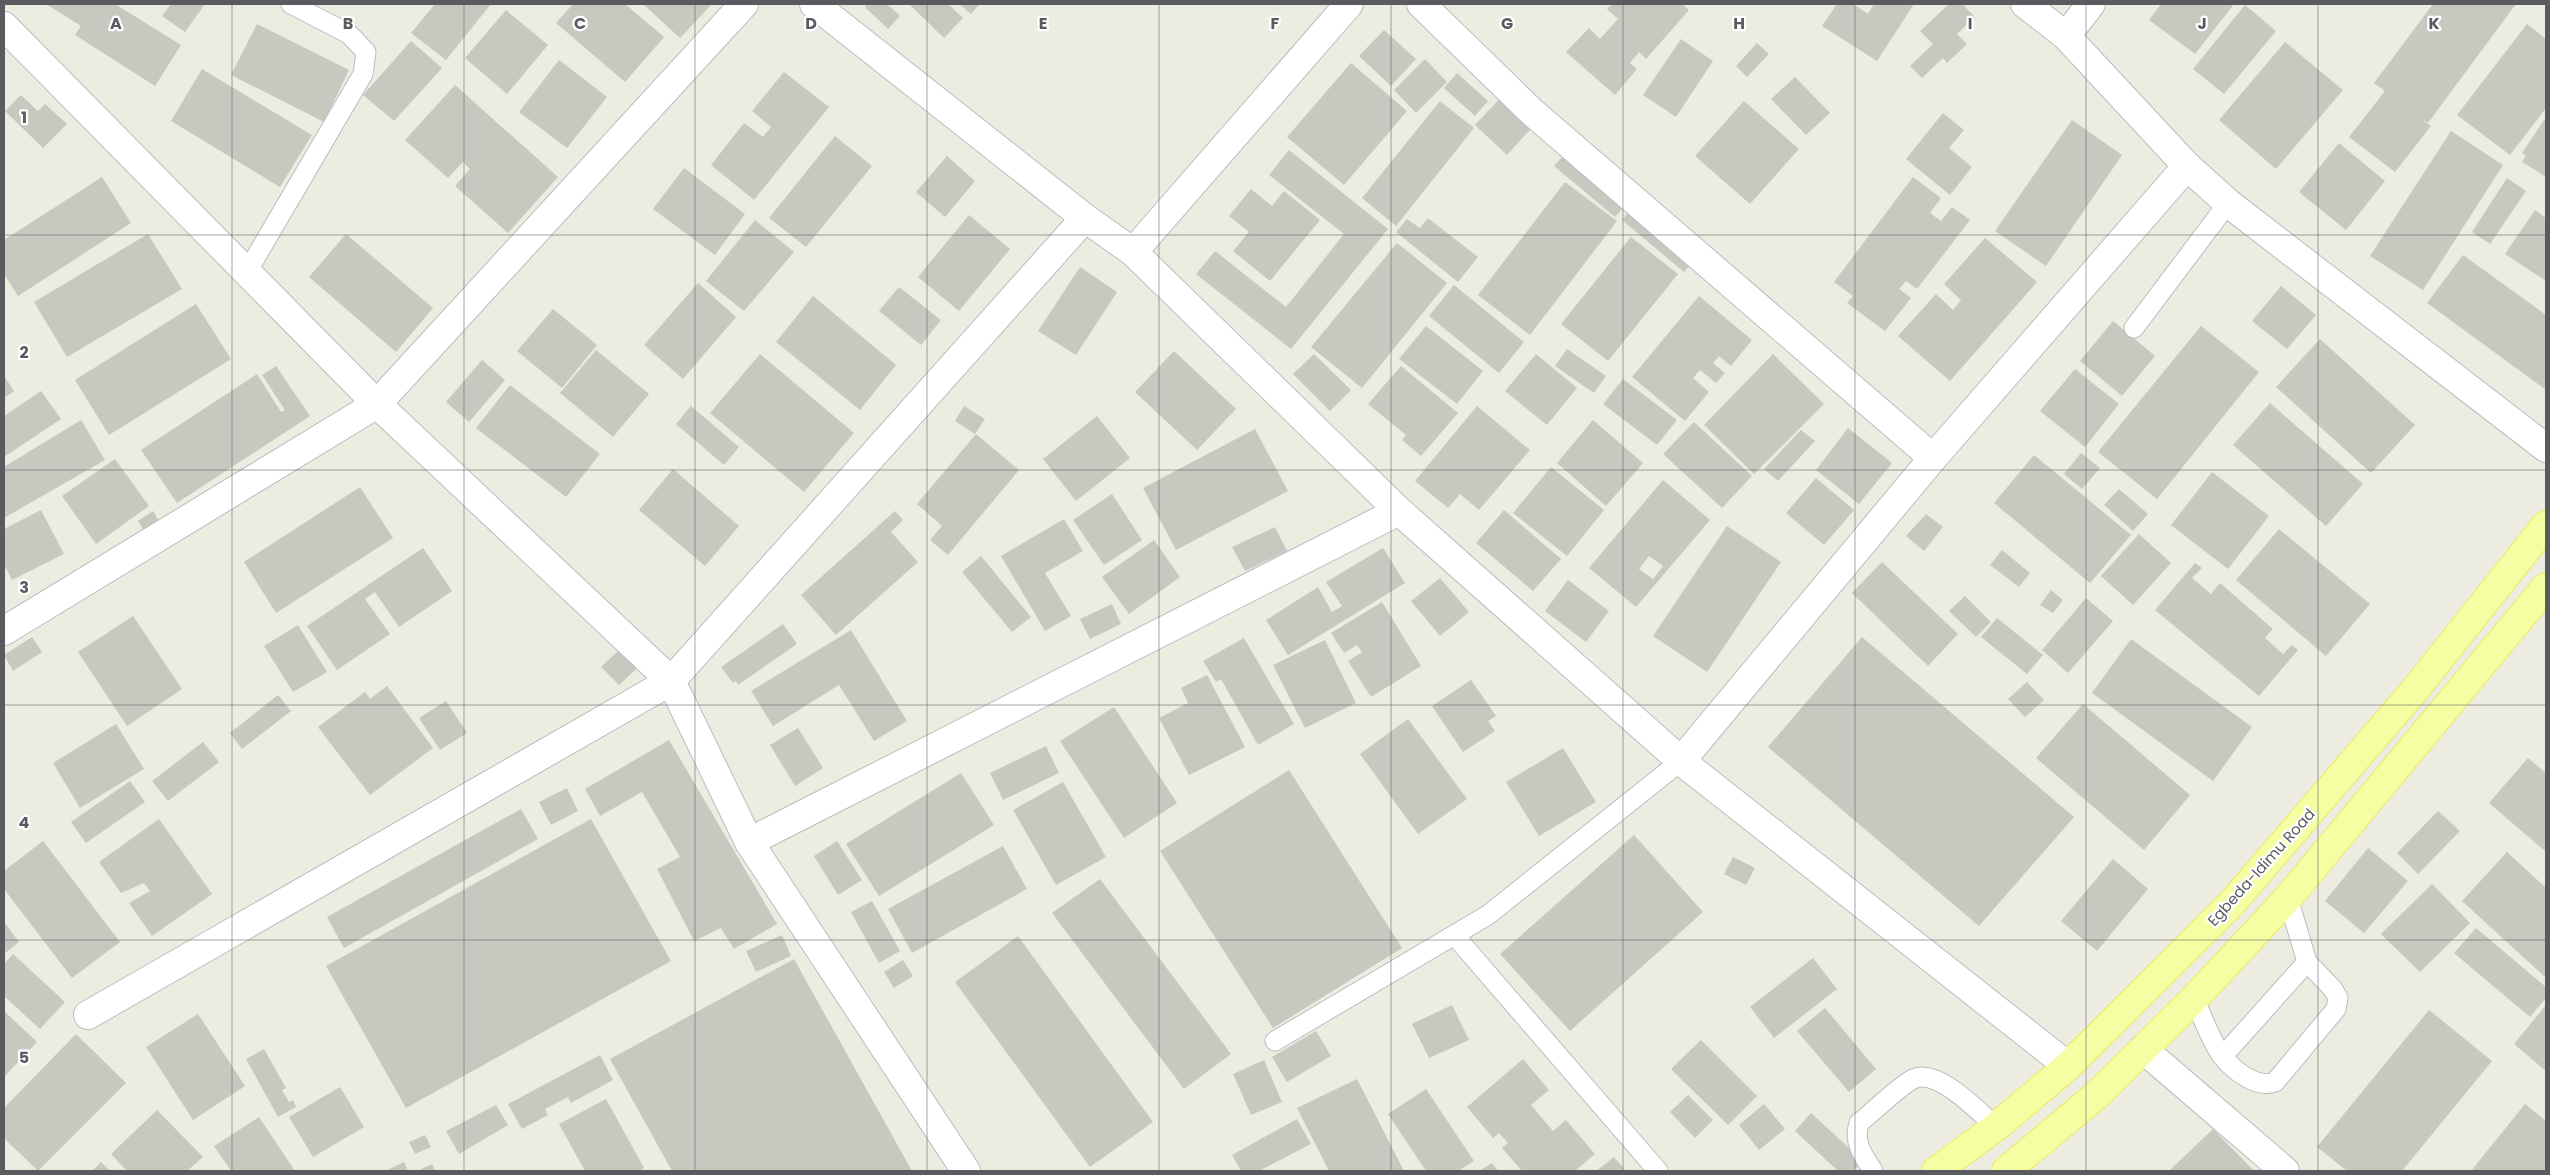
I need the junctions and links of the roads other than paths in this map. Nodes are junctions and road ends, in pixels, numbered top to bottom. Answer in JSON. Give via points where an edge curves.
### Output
{"nodes":[{"id":1,"x":291,"y":4,"type":"edge"},
{"id":2,"x":744,"y":4,"type":"edge"},
{"id":3,"x":814,"y":4,"type":"edge"},
{"id":4,"x":1349,"y":4,"type":"edge"},
{"id":5,"x":1422,"y":4,"type":"edge"},
{"id":6,"x":2024,"y":4,"type":"edge"},
{"id":7,"x":2091,"y":4,"type":"edge"},
{"id":8,"x":4,"y":26,"type":"edge"},
{"id":9,"x":2066,"y":36,"type":"junction"},
{"id":10,"x":2187,"y":166,"type":"junction"},
{"id":11,"x":2228,"y":202,"type":"junction"},
{"id":12,"x":1085,"y":218,"type":"junction"},
{"id":13,"x":1134,"y":252,"type":"junction"},
{"id":14,"x":247,"y":272,"type":"junction"},
{"id":15,"x":2134,"y":328,"type":"dead end"},
{"id":16,"x":378,"y":404,"type":"junction"},
{"id":17,"x":2546,"y":448,"type":"edge"},
{"id":18,"x":1933,"y":458,"type":"junction"},
{"id":19,"x":1399,"y":511,"type":"junction"},
{"id":20,"x":2546,"y":525,"type":"edge"},
{"id":21,"x":2546,"y":586,"type":"edge"},
{"id":22,"x":4,"y":631,"type":"edge"},
{"id":23,"x":671,"y":681,"type":"junction"},
{"id":24,"x":1680,"y":761,"type":"junction"},
{"id":25,"x":749,"y":842,"type":"junction"},
{"id":26,"x":2288,"y":898,"type":"junction"},
{"id":27,"x":1455,"y":936,"type":"junction"},
{"id":28,"x":2307,"y":962,"type":"junction"},
{"id":29,"x":2194,"y":999,"type":"junction"},
{"id":30,"x":88,"y":1015,"type":"dead end"},
{"id":31,"x":1275,"y":1041,"type":"dead end"},
{"id":32,"x":2143,"y":1049,"type":"junction"},
{"id":33,"x":2223,"y":1056,"type":"junction"},
{"id":34,"x":2068,"y":1066,"type":"junction"},
{"id":35,"x":1996,"y":1127,"type":"junction"},
{"id":36,"x":966,"y":1171,"type":"edge"},
{"id":37,"x":1658,"y":1171,"type":"edge"},
{"id":38,"x":1873,"y":1171,"type":"edge"},
{"id":39,"x":1936,"y":1171,"type":"edge"},
{"id":40,"x":2006,"y":1171,"type":"edge"},
{"id":41,"x":2285,"y":1171,"type":"edge"}],
"edges":[{"from":1,"to":14,"type":"lane","via":[[349,34],[366,52],[363,74]]},
{"from":2,"to":16,"type":"street"},
{"from":3,"to":12,"type":"street"},
{"from":4,"to":13,"type":"street"},
{"from":5,"to":18,"type":"street","via":[[1531,111]]},
{"from":6,"to":9,"type":"street"},
{"from":7,"to":9,"type":"street"},
{"from":8,"to":14,"type":"street"},
{"from":9,"to":10,"type":"street"},
{"from":10,"to":11,"type":"street"},
{"from":10,"to":18,"type":"street"},
{"from":11,"to":15,"type":"lane"},
{"from":11,"to":17,"type":"street"},
{"from":12,"to":13,"type":"street"},
{"from":12,"to":23,"type":"street"},
{"from":13,"to":19,"type":"street"},
{"from":14,"to":16,"type":"street"},
{"from":16,"to":22,"type":"street"},
{"from":16,"to":23,"type":"street"},
{"from":18,"to":24,"type":"street"},
{"from":19,"to":24,"type":"street"},
{"from":19,"to":25,"type":"street"},
{"from":20,"to":34,"type":"main road","name":"Egbeda-Idimu Road","via":[[2408,698],[2231,904]]},
{"from":21,"to":26,"type":"main road"},
{"from":23,"to":25,"type":"street"},
{"from":23,"to":30,"type":"street"},
{"from":24,"to":27,"type":"lane","via":[[1488,915]]},
{"from":24,"to":34,"type":"street"},
{"from":25,"to":36,"type":"street"},
{"from":26,"to":28,"type":"lane"},
{"from":26,"to":29,"type":"main road"},
{"from":27,"to":31,"type":"lane"},
{"from":27,"to":37,"type":"lane"},
{"from":28,"to":33,"type":"lane"},
{"from":28,"to":33,"type":"lane","via":[[2333,989],[2338,998],[2336,1009],[2275,1082],[2266,1085],[2254,1083]]},
{"from":29,"to":32,"type":"main road"},
{"from":29,"to":33,"type":"lane"},
{"from":32,"to":40,"type":"main road","via":[[2100,1093]]},
{"from":32,"to":41,"type":"street"},
{"from":34,"to":35,"type":"main road","name":"Egbeda-Idimu Road"},
{"from":35,"to":38,"type":"lane","via":[[1940,1080],[1926,1076],[1914,1079],[1859,1123],[1857,1145]]},
{"from":35,"to":39,"type":"main road","name":"Egbeda-Idimu Road"}]}
